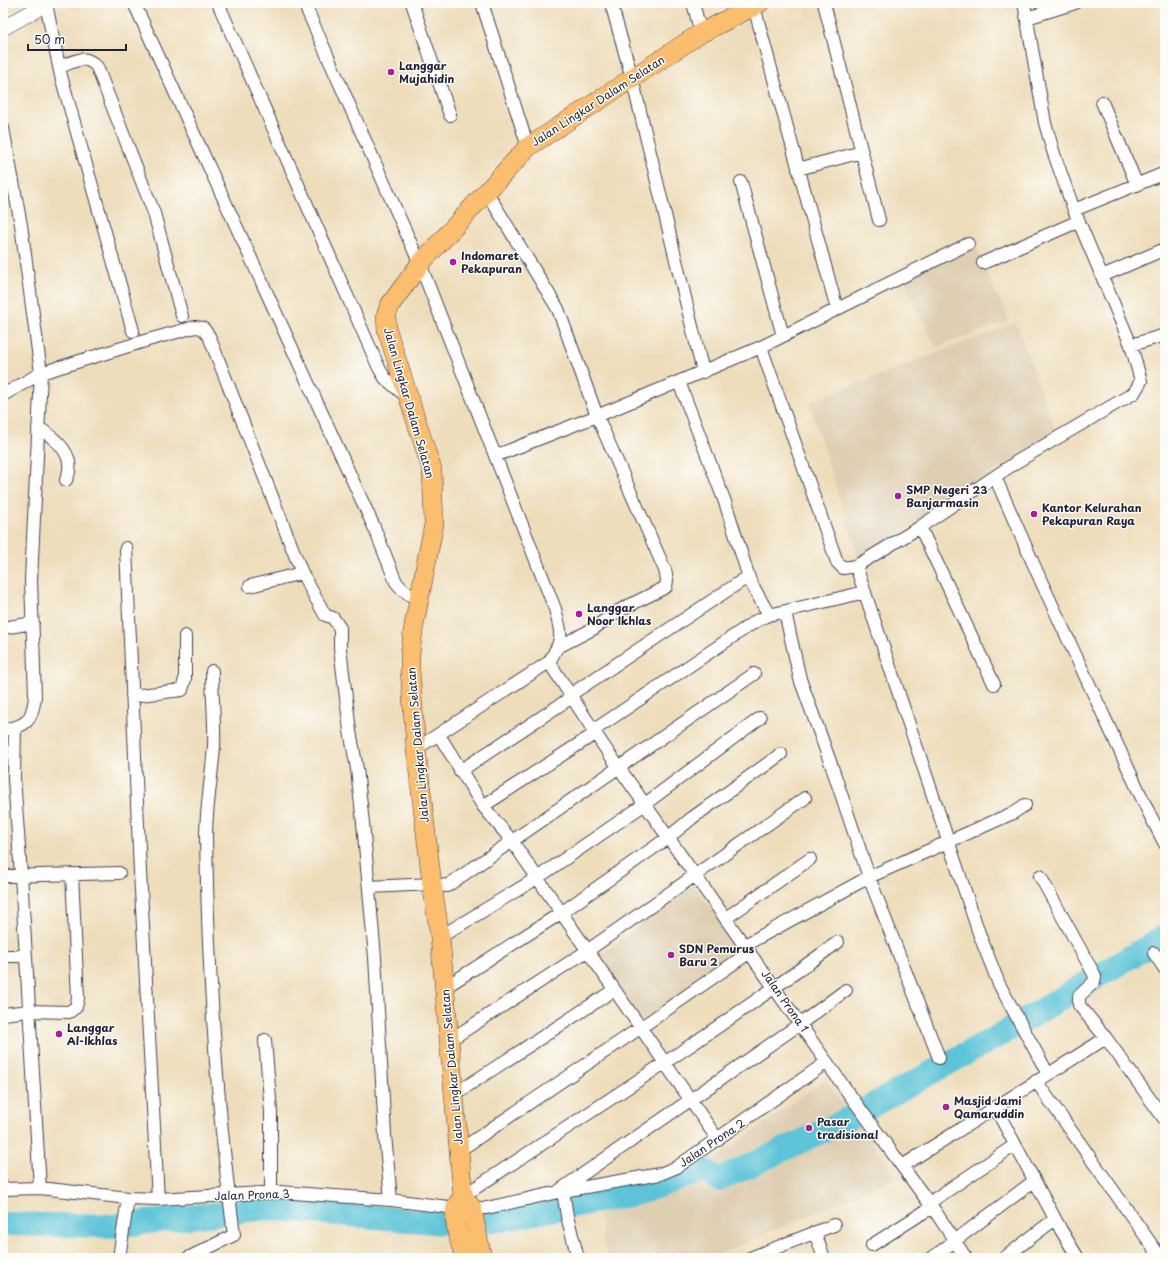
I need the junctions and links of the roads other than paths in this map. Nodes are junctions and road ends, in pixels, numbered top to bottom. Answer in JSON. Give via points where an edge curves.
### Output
{"nodes":[{"id":1,"x":134,"y":3,"type":"edge"},
{"id":2,"x":218,"y":3,"type":"edge"},
{"id":3,"x":304,"y":3,"type":"edge"},
{"id":4,"x":412,"y":3,"type":"edge"},
{"id":5,"x":482,"y":3,"type":"edge"},
{"id":6,"x":611,"y":3,"type":"edge"},
{"id":7,"x":693,"y":3,"type":"edge"},
{"id":8,"x":824,"y":3,"type":"edge"},
{"id":9,"x":1024,"y":3,"type":"edge"},
{"id":10,"x":1076,"y":3,"type":"edge"},
{"id":11,"x":47,"y":4,"type":"edge"},
{"id":12,"x":756,"y":4,"type":"edge"},
{"id":13,"x":1027,"y":18,"type":"junction"},
{"id":14,"x":3,"y":28,"type":"edge"},
{"id":15,"x":701,"y":34,"type":"junction"},
{"id":16,"x":59,"y":67,"type":"junction"},
{"id":17,"x":632,"y":78,"type":"junction"},
{"id":18,"x":1102,"y":102,"type":"dead end"},
{"id":19,"x":450,"y":115,"type":"dead end"},
{"id":20,"x":3,"y":128,"type":"edge"},
{"id":21,"x":528,"y":146,"type":"junction"},
{"id":22,"x":862,"y":152,"type":"junction"},
{"id":23,"x":798,"y":169,"type":"junction"},
{"id":24,"x":1165,"y":173,"type":"edge"},
{"id":25,"x":741,"y":182,"type":"dead end"},
{"id":26,"x":1137,"y":185,"type":"junction"},
{"id":27,"x":486,"y":191,"type":"junction"},
{"id":28,"x":1076,"y":216,"type":"junction"},
{"id":29,"x":879,"y":220,"type":"dead end"},
{"id":30,"x":968,"y":244,"type":"dead end"},
{"id":31,"x":1165,"y":249,"type":"edge"},
{"id":32,"x":983,"y":263,"type":"dead end"},
{"id":33,"x":420,"y":264,"type":"junction"},
{"id":34,"x":1102,"y":276,"type":"junction"},
{"id":35,"x":837,"y":309,"type":"junction"},
{"id":36,"x":182,"y":316,"type":"dead end"},
{"id":37,"x":133,"y":331,"type":"dead end"},
{"id":38,"x":1165,"y":335,"type":"edge"},
{"id":39,"x":783,"y":336,"type":"junction"},
{"id":40,"x":1131,"y":345,"type":"junction"},
{"id":41,"x":761,"y":347,"type":"junction"},
{"id":42,"x":703,"y":372,"type":"junction"},
{"id":43,"x":41,"y":373,"type":"junction"},
{"id":44,"x":679,"y":382,"type":"junction"},
{"id":45,"x":3,"y":395,"type":"edge"},
{"id":46,"x":408,"y":399,"type":"junction"},
{"id":47,"x":597,"y":416,"type":"junction"},
{"id":48,"x":38,"y":427,"type":"junction"},
{"id":49,"x":495,"y":456,"type":"junction"},
{"id":50,"x":995,"y":477,"type":"junction"},
{"id":51,"x":66,"y":480,"type":"dead end"},
{"id":52,"x":920,"y":527,"type":"junction"},
{"id":53,"x":126,"y":548,"type":"dead end"},
{"id":54,"x":856,"y":566,"type":"junction"},
{"id":55,"x":302,"y":573,"type":"junction"},
{"id":56,"x":750,"y":581,"type":"junction"},
{"id":57,"x":250,"y":586,"type":"dead end"},
{"id":58,"x":865,"y":592,"type":"junction"},
{"id":59,"x":419,"y":601,"type":"junction"},
{"id":60,"x":785,"y":612,"type":"junction"},
{"id":61,"x":769,"y":615,"type":"junction"},
{"id":62,"x":33,"y":623,"type":"junction"},
{"id":63,"x":3,"y":628,"type":"edge"},
{"id":64,"x":184,"y":636,"type":"dead end"},
{"id":65,"x":558,"y":648,"type":"junction"},
{"id":66,"x":549,"y":662,"type":"junction"},
{"id":67,"x":212,"y":671,"type":"dead end"},
{"id":68,"x":754,"y":674,"type":"dead end"},
{"id":69,"x":994,"y":684,"type":"dead end"},
{"id":70,"x":132,"y":696,"type":"junction"},
{"id":71,"x":571,"y":696,"type":"junction"},
{"id":72,"x":760,"y":718,"type":"dead end"},
{"id":73,"x":9,"y":729,"type":"edge"},
{"id":74,"x":595,"y":732,"type":"junction"},
{"id":75,"x":439,"y":735,"type":"junction"},
{"id":76,"x":416,"y":749,"type":"junction"},
{"id":77,"x":781,"y":754,"type":"dead end"},
{"id":78,"x":620,"y":768,"type":"junction"},
{"id":79,"x":460,"y":771,"type":"junction"},
{"id":80,"x":8,"y":778,"type":"edge"},
{"id":81,"x":805,"y":798,"type":"dead end"},
{"id":82,"x":645,"y":804,"type":"junction"},
{"id":83,"x":1025,"y":805,"type":"dead end"},
{"id":84,"x":483,"y":806,"type":"junction"},
{"id":85,"x":669,"y":837,"type":"junction"},
{"id":86,"x":512,"y":841,"type":"junction"},
{"id":87,"x":948,"y":841,"type":"junction"},
{"id":88,"x":1165,"y":844,"type":"edge"},
{"id":89,"x":810,"y":859,"type":"dead end"},
{"id":90,"x":119,"y":873,"type":"dead end"},
{"id":91,"x":21,"y":874,"type":"junction"},
{"id":92,"x":72,"y":874,"type":"junction"},
{"id":93,"x":696,"y":875,"type":"junction"},
{"id":94,"x":3,"y":876,"type":"edge"},
{"id":95,"x":1040,"y":876,"type":"dead end"},
{"id":96,"x":869,"y":877,"type":"junction"},
{"id":97,"x":537,"y":878,"type":"junction"},
{"id":98,"x":432,"y":884,"type":"junction"},
{"id":99,"x":369,"y":887,"type":"junction"},
{"id":100,"x":561,"y":913,"type":"junction"},
{"id":101,"x":726,"y":918,"type":"junction"},
{"id":102,"x":440,"y":937,"type":"junction"},
{"id":103,"x":838,"y":942,"type":"dead end"},
{"id":104,"x":748,"y":948,"type":"junction"},
{"id":105,"x":587,"y":951,"type":"junction"},
{"id":106,"x":1154,"y":954,"type":"dead end"},
{"id":107,"x":3,"y":956,"type":"edge"},
{"id":108,"x":26,"y":956,"type":"junction"},
{"id":109,"x":1165,"y":969,"type":"edge"},
{"id":110,"x":444,"y":988,"type":"junction"},
{"id":111,"x":775,"y":988,"type":"junction"},
{"id":112,"x":614,"y":990,"type":"junction"},
{"id":113,"x":846,"y":990,"type":"dead end"},
{"id":114,"x":29,"y":1012,"type":"junction"},
{"id":115,"x":3,"y":1014,"type":"edge"},
{"id":116,"x":800,"y":1024,"type":"junction"},
{"id":117,"x":640,"y":1028,"type":"junction"},
{"id":118,"x":1106,"y":1038,"type":"junction"},
{"id":119,"x":266,"y":1040,"type":"dead end"},
{"id":120,"x":450,"y":1040,"type":"junction"},
{"id":121,"x":939,"y":1058,"type":"dead end"},
{"id":122,"x":827,"y":1062,"type":"junction"},
{"id":123,"x":664,"y":1064,"type":"junction"},
{"id":124,"x":1048,"y":1074,"type":"junction"},
{"id":125,"x":1036,"y":1081,"type":"junction"},
{"id":126,"x":455,"y":1094,"type":"junction"},
{"id":127,"x":689,"y":1100,"type":"junction"},
{"id":128,"x":995,"y":1107,"type":"junction"},
{"id":129,"x":1165,"y":1120,"type":"edge"},
{"id":130,"x":718,"y":1140,"type":"junction"},
{"id":131,"x":1016,"y":1145,"type":"junction"},
{"id":132,"x":460,"y":1150,"type":"junction"},
{"id":133,"x":902,"y":1166,"type":"junction"},
{"id":134,"x":1034,"y":1181,"type":"junction"},
{"id":135,"x":40,"y":1188,"type":"junction"},
{"id":136,"x":3,"y":1189,"type":"edge"},
{"id":137,"x":271,"y":1193,"type":"junction"},
{"id":138,"x":561,"y":1194,"type":"junction"},
{"id":139,"x":229,"y":1195,"type":"junction"},
{"id":140,"x":158,"y":1199,"type":"junction"},
{"id":141,"x":391,"y":1200,"type":"junction"},
{"id":142,"x":127,"y":1203,"type":"junction"},
{"id":143,"x":930,"y":1205,"type":"junction"},
{"id":144,"x":467,"y":1212,"type":"junction"},
{"id":145,"x":1055,"y":1219,"type":"junction"},
{"id":146,"x":834,"y":1225,"type":"dead end"},
{"id":147,"x":814,"y":1233,"type":"junction"},
{"id":148,"x":954,"y":1241,"type":"junction"},
{"id":149,"x":872,"y":1245,"type":"dead end"},
{"id":150,"x":763,"y":1256,"type":"edge"},
{"id":151,"x":119,"y":1258,"type":"edge"},
{"id":152,"x":188,"y":1258,"type":"edge"},
{"id":153,"x":465,"y":1258,"type":"edge"},
{"id":154,"x":482,"y":1258,"type":"edge"},
{"id":155,"x":578,"y":1258,"type":"edge"},
{"id":156,"x":750,"y":1258,"type":"edge"},
{"id":157,"x":824,"y":1258,"type":"edge"},
{"id":158,"x":932,"y":1258,"type":"edge"},
{"id":159,"x":966,"y":1258,"type":"edge"},
{"id":160,"x":1004,"y":1258,"type":"edge"},
{"id":161,"x":1078,"y":1258,"type":"edge"},
{"id":162,"x":1161,"y":1258,"type":"edge"}],
"edges":[{"from":1,"to":59,"type":"street","via":[[374,527],[396,582]]},
{"from":2,"to":46,"type":"street","via":[[379,368],[385,378]]},
{"from":3,"to":33,"type":"street"},
{"from":4,"to":19,"type":"street"},
{"from":5,"to":21,"type":"street"},
{"from":6,"to":17,"type":"street"},
{"from":7,"to":15,"type":"street"},
{"from":8,"to":22,"type":"street"},
{"from":9,"to":13,"type":"street"},
{"from":10,"to":13,"type":"street"},
{"from":11,"to":14,"type":"street"},
{"from":11,"to":16,"type":"street"},
{"from":12,"to":15,"type":"main road","name":"Jalan Lingkar Dalam Selatan"},
{"from":12,"to":23,"type":"street"},
{"from":13,"to":28,"type":"street","via":[[1045,123]]},
{"from":15,"to":17,"type":"main road","name":"Jalan Lingkar Dalam Selatan"},
{"from":16,"to":36,"type":"street","via":[[85,58],[97,67],[154,213]]},
{"from":16,"to":37,"type":"street"},
{"from":17,"to":21,"type":"main road","name":"Jalan Lingkar Dalam Selatan"},
{"from":17,"to":42,"type":"street"},
{"from":18,"to":26,"type":"street"},
{"from":20,"to":43,"type":"street","via":[[21,225]]},
{"from":21,"to":27,"type":"main road","name":"Jalan Lingkar Dalam Selatan"},
{"from":22,"to":23,"type":"street"},
{"from":22,"to":29,"type":"street"},
{"from":23,"to":35,"type":"street"},
{"from":24,"to":26,"type":"street"},
{"from":25,"to":39,"type":"street"},
{"from":26,"to":28,"type":"street"},
{"from":27,"to":33,"type":"main road","name":"Jalan Lingkar Dalam Selatan"},
{"from":27,"to":47,"type":"street","via":[[558,309]]},
{"from":28,"to":32,"type":"street"},
{"from":28,"to":34,"type":"street"},
{"from":30,"to":35,"type":"street"},
{"from":31,"to":34,"type":"street"},
{"from":33,"to":46,"type":"main road","name":"Jalan Lingkar Dalam Selatan","via":[[390,305],[386,316],[387,330]]},
{"from":33,"to":49,"type":"street"},
{"from":34,"to":40,"type":"street"},
{"from":35,"to":39,"type":"street"},
{"from":38,"to":40,"type":"street"},
{"from":39,"to":41,"type":"street"},
{"from":40,"to":50,"type":"street","via":[[1141,381],[1134,393]]},
{"from":41,"to":42,"type":"street"},
{"from":41,"to":54,"type":"street","via":[[837,562],[843,568]]},
{"from":42,"to":44,"type":"street"},
{"from":43,"to":45,"type":"street"},
{"from":43,"to":48,"type":"street"},
{"from":43,"to":55,"type":"street","via":[[190,328],[200,327],[205,330]]},
{"from":44,"to":47,"type":"street"},
{"from":44,"to":56,"type":"street","via":[[725,502]]},
{"from":46,"to":59,"type":"main road","name":"Jalan Lingkar Dalam Selatan","via":[[432,470],[434,491],[434,524]]},
{"from":47,"to":49,"type":"street"},
{"from":47,"to":65,"type":"street","via":[[664,570],[667,583],[662,590],[622,609]]},
{"from":48,"to":51,"type":"street","via":[[53,437],[70,460],[70,473]]},
{"from":48,"to":62,"type":"street","via":[[31,580]]},
{"from":49,"to":65,"type":"street","via":[[555,609],[561,636]]},
{"from":50,"to":52,"type":"street"},
{"from":50,"to":88,"type":"street","via":[[1044,588]]},
{"from":52,"to":54,"type":"street"},
{"from":52,"to":69,"type":"street"},
{"from":53,"to":70,"type":"street"},
{"from":54,"to":58,"type":"street"},
{"from":55,"to":57,"type":"street"},
{"from":55,"to":99,"type":"street","via":[[325,615],[333,618],[340,628],[340,648]]},
{"from":56,"to":61,"type":"street"},
{"from":56,"to":71,"type":"street","via":[[741,581]]},
{"from":58,"to":60,"type":"street"},
{"from":58,"to":87,"type":"street"},
{"from":59,"to":76,"type":"main road","name":"Jalan Lingkar Dalam Selatan","via":[[410,654]]},
{"from":60,"to":61,"type":"street"},
{"from":60,"to":96,"type":"street","via":[[800,679]]},
{"from":61,"to":74,"type":"street","via":[[716,646]]},
{"from":62,"to":63,"type":"street"},
{"from":62,"to":73,"type":"street","via":[[33,712],[29,720]]},
{"from":64,"to":70,"type":"street","via":[[185,679],[182,690]]},
{"from":65,"to":66,"type":"street"},
{"from":66,"to":71,"type":"street","name":"Jalan Prona 1"},
{"from":66,"to":75,"type":"street"},
{"from":67,"to":139,"type":"street","via":[[214,746],[206,835],[208,946],[217,1088]]},
{"from":68,"to":78,"type":"street"},
{"from":70,"to":140,"type":"street"},
{"from":71,"to":74,"type":"street","name":"Jalan Prona 1"},
{"from":71,"to":79,"type":"street"},
{"from":72,"to":82,"type":"street"},
{"from":73,"to":80,"type":"street"},
{"from":74,"to":78,"type":"street","name":"Jalan Prona 1"},
{"from":74,"to":84,"type":"street"},
{"from":75,"to":76,"type":"street"},
{"from":75,"to":79,"type":"street"},
{"from":76,"to":98,"type":"main road","name":"Jalan Lingkar Dalam Selatan"},
{"from":77,"to":85,"type":"street"},
{"from":78,"to":82,"type":"street","name":"Jalan Prona 1"},
{"from":78,"to":86,"type":"street"},
{"from":79,"to":84,"type":"street"},
{"from":80,"to":91,"type":"street"},
{"from":81,"to":93,"type":"street"},
{"from":82,"to":85,"type":"street","name":"Jalan Prona 1"},
{"from":82,"to":97,"type":"street"},
{"from":83,"to":87,"type":"street","via":[[1013,813]]},
{"from":84,"to":86,"type":"street"},
{"from":85,"to":93,"type":"street","name":"Jalan Prona 1"},
{"from":85,"to":100,"type":"street"},
{"from":86,"to":97,"type":"street"},
{"from":86,"to":98,"type":"street","via":[[447,886]]},
{"from":87,"to":96,"type":"street"},
{"from":87,"to":124,"type":"street","via":[[999,984]]},
{"from":89,"to":101,"type":"street"},
{"from":90,"to":92,"type":"street"},
{"from":91,"to":92,"type":"street"},
{"from":91,"to":94,"type":"street"},
{"from":91,"to":108,"type":"street"},
{"from":92,"to":114,"type":"street","via":[[77,1005],[69,1012]]},
{"from":93,"to":101,"type":"street","name":"Jalan Prona 1"},
{"from":93,"to":105,"type":"street"},
{"from":95,"to":118,"type":"street","via":[[1096,976],[1094,982],[1079,996],[1078,1001],[1079,1006]]},
{"from":96,"to":104,"type":"street"},
{"from":96,"to":121,"type":"street"},
{"from":97,"to":100,"type":"street"},
{"from":97,"to":102,"type":"street"},
{"from":98,"to":99,"type":"street"},
{"from":98,"to":102,"type":"main road","name":"Jalan Lingkar Dalam Selatan"},
{"from":99,"to":141,"type":"street"},
{"from":100,"to":105,"type":"street"},
{"from":100,"to":110,"type":"street"},
{"from":101,"to":104,"type":"street","name":"Jalan Prona 1"},
{"from":102,"to":110,"type":"main road","name":"Jalan Lingkar Dalam Selatan"},
{"from":103,"to":111,"type":"street"},
{"from":104,"to":111,"type":"street","name":"Jalan Prona 1"},
{"from":104,"to":117,"type":"street"},
{"from":105,"to":112,"type":"street"},
{"from":105,"to":120,"type":"street"},
{"from":106,"to":109,"type":"street"},
{"from":107,"to":108,"type":"street"},
{"from":108,"to":114,"type":"street"},
{"from":110,"to":120,"type":"main road","name":"Jalan Lingkar Dalam Selatan"},
{"from":111,"to":116,"type":"street","name":"Jalan Prona 1"},
{"from":111,"to":123,"type":"street"},
{"from":112,"to":117,"type":"street"},
{"from":112,"to":126,"type":"street"},
{"from":113,"to":116,"type":"street"},
{"from":114,"to":115,"type":"street"},
{"from":114,"to":135,"type":"street"},
{"from":116,"to":122,"type":"street","name":"Jalan Prona 1"},
{"from":116,"to":127,"type":"street"},
{"from":117,"to":123,"type":"street"},
{"from":117,"to":132,"type":"street"},
{"from":118,"to":124,"type":"street"},
{"from":118,"to":129,"type":"street"},
{"from":119,"to":137,"type":"street","via":[[271,1112]]},
{"from":120,"to":126,"type":"main road","name":"Jalan Lingkar Dalam Selatan"},
{"from":122,"to":130,"type":"street","name":"Jalan Prona 2"},
{"from":122,"to":133,"type":"street","name":"Jalan Prona 1"},
{"from":123,"to":127,"type":"street"},
{"from":123,"to":144,"type":"street"},
{"from":124,"to":125,"type":"street"},
{"from":125,"to":128,"type":"street"},
{"from":125,"to":162,"type":"street"},
{"from":126,"to":132,"type":"main road","name":"Jalan Lingkar Dalam Selatan"},
{"from":127,"to":130,"type":"street"},
{"from":127,"to":138,"type":"street"},
{"from":128,"to":131,"type":"street"},
{"from":128,"to":133,"type":"street"},
{"from":130,"to":138,"type":"street","name":"Jalan Prona 2","via":[[684,1164],[660,1174]]},
{"from":131,"to":134,"type":"street"},
{"from":131,"to":143,"type":"street"},
{"from":132,"to":144,"type":"main road","name":"Jalan Lingkar Dalam Selatan"},
{"from":133,"to":143,"type":"street","name":"Jalan Prona 1"},
{"from":134,"to":145,"type":"street"},
{"from":134,"to":148,"type":"street"},
{"from":135,"to":136,"type":"street","name":"Jalan Prona 3"},
{"from":135,"to":142,"type":"street","name":"Jalan Prona 3"},
{"from":137,"to":139,"type":"street","name":"Jalan Prona 3"},
{"from":137,"to":141,"type":"street","name":"Jalan Prona 3"},
{"from":138,"to":144,"type":"street","name":"Jalan Prona 2"},
{"from":138,"to":155,"type":"street"},
{"from":139,"to":140,"type":"street","name":"Jalan Prona 3"},
{"from":139,"to":152,"type":"street","via":[[234,1234]]},
{"from":140,"to":142,"type":"street","name":"Jalan Prona 3"},
{"from":141,"to":144,"type":"street","name":"Jalan Prona 3"},
{"from":142,"to":151,"type":"street"},
{"from":143,"to":148,"type":"street","name":"Jalan Prona 1"},
{"from":143,"to":149,"type":"street"},
{"from":144,"to":153,"type":"main road","name":"Jalan Lingkar Dalam Selatan"},
{"from":144,"to":154,"type":"main road","name":"Jalan Lingkar Dalam Selatan"},
{"from":145,"to":160,"type":"street"},
{"from":145,"to":161,"type":"street"},
{"from":146,"to":147,"type":"street"},
{"from":147,"to":150,"type":"street"},
{"from":147,"to":157,"type":"street"},
{"from":148,"to":158,"type":"street"},
{"from":148,"to":159,"type":"street","name":"Jalan Prona 1"},
{"from":150,"to":156,"type":"street"}]}
